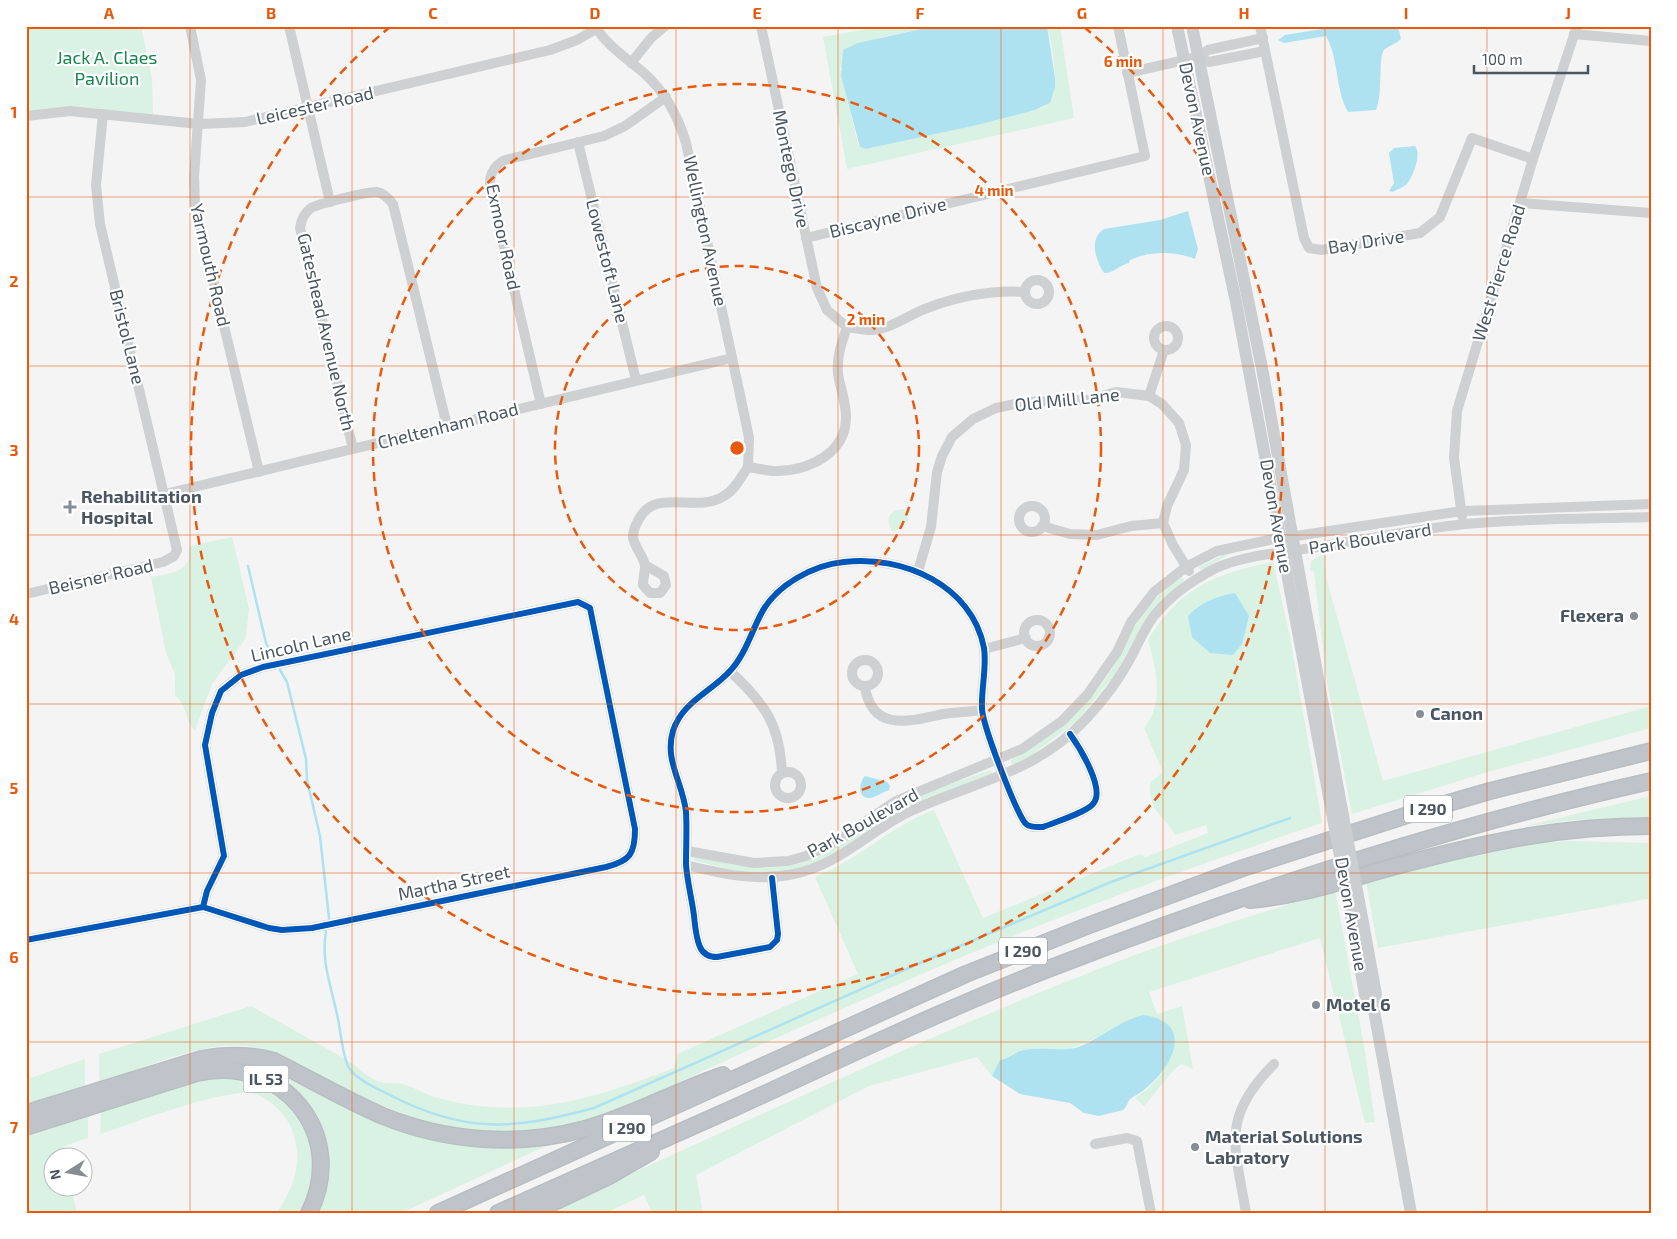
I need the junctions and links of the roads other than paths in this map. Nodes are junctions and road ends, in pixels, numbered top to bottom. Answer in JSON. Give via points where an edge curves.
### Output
{"nodes":[{"id":1,"x":190,"y":26,"type":"edge"},
{"id":2,"x":289,"y":26,"type":"edge"},
{"id":3,"x":665,"y":26,"type":"edge"},
{"id":4,"x":761,"y":26,"type":"edge"},
{"id":5,"x":1118,"y":26,"type":"edge"},
{"id":6,"x":1178,"y":26,"type":"edge"},
{"id":7,"x":1192,"y":26,"type":"edge"},
{"id":8,"x":1260,"y":26,"type":"edge"},
{"id":9,"x":596,"y":28,"type":"edge"},
{"id":10,"x":1575,"y":30,"type":"edge"},
{"id":11,"x":1263,"y":38,"type":"junction"},
{"id":12,"x":1651,"y":41,"type":"edge"},
{"id":13,"x":1265,"y":51,"type":"junction"},
{"id":14,"x":1198,"y":57,"type":"junction"},
{"id":15,"x":1185,"y":60,"type":"junction"},
{"id":16,"x":631,"y":63,"type":"junction"},
{"id":17,"x":1128,"y":73,"type":"junction"},
{"id":18,"x":666,"y":97,"type":"junction"},
{"id":19,"x":307,"y":108,"type":"junction"},
{"id":20,"x":103,"y":114,"type":"junction"},
{"id":21,"x":26,"y":116,"type":"edge"},
{"id":22,"x":199,"y":124,"type":"junction"},
{"id":23,"x":578,"y":142,"type":"junction"},
{"id":24,"x":1533,"y":158,"type":"junction"},
{"id":25,"x":330,"y":202,"type":"junction"},
{"id":26,"x":1520,"y":203,"type":"junction"},
{"id":27,"x":1651,"y":213,"type":"edge"},
{"id":28,"x":806,"y":238,"type":"junction"},
{"id":29,"x":1025,"y":292,"type":"dead end"},
{"id":30,"x":847,"y":327,"type":"junction"},
{"id":31,"x":1164,"y":350,"type":"dead end"},
{"id":32,"x":732,"y":358,"type":"junction"},
{"id":33,"x":636,"y":380,"type":"junction"},
{"id":34,"x":1149,"y":396,"type":"junction"},
{"id":35,"x":541,"y":404,"type":"junction"},
{"id":36,"x":447,"y":426,"type":"junction"},
{"id":37,"x":353,"y":449,"type":"junction"},
{"id":38,"x":748,"y":466,"type":"junction"},
{"id":39,"x":259,"y":472,"type":"junction"},
{"id":40,"x":165,"y":494,"type":"junction"},
{"id":41,"x":1651,"y":504,"type":"edge"},
{"id":42,"x":1462,"y":511,"type":"junction"},
{"id":43,"x":1651,"y":517,"type":"edge"},
{"id":44,"x":1163,"y":523,"type":"junction"},
{"id":45,"x":1463,"y":524,"type":"junction"},
{"id":46,"x":1042,"y":526,"type":"dead end"},
{"id":47,"x":1294,"y":536,"type":"junction"},
{"id":48,"x":1280,"y":538,"type":"junction"},
{"id":49,"x":1296,"y":550,"type":"junction"},
{"id":50,"x":1282,"y":553,"type":"junction"},
{"id":51,"x":174,"y":556,"type":"joint"},
{"id":52,"x":645,"y":566,"type":"dead end"},
{"id":53,"x":1186,"y":566,"type":"junction"},
{"id":54,"x":918,"y":571,"type":"junction"},
{"id":55,"x":1195,"y":579,"type":"junction"},
{"id":56,"x":26,"y":594,"type":"edge"},
{"id":57,"x":583,"y":603,"type":"joint"},
{"id":58,"x":1026,"y":638,"type":"dead end"},
{"id":59,"x":984,"y":649,"type":"junction"},
{"id":60,"x":730,"y":671,"type":"junction"},
{"id":61,"x":865,"y":687,"type":"dead end"},
{"id":62,"x":982,"y":710,"type":"junction"},
{"id":63,"x":1070,"y":734,"type":"junction"},
{"id":64,"x":1651,"y":742,"type":"edge"},
{"id":65,"x":1651,"y":751,"type":"edge"},
{"id":66,"x":998,"y":760,"type":"junction"},
{"id":67,"x":782,"y":773,"type":"dead end"},
{"id":68,"x":1004,"y":775,"type":"junction"},
{"id":69,"x":1651,"y":781,"type":"edge"},
{"id":70,"x":1526,"y":782,"type":"junction"},
{"id":71,"x":1334,"y":795,"type":"junction"},
{"id":72,"x":1651,"y":826,"type":"edge"},
{"id":73,"x":1527,"y":834,"type":"junction"},
{"id":74,"x":1651,"y":835,"type":"edge"},
{"id":75,"x":687,"y":851,"type":"junction"},
{"id":76,"x":686,"y":865,"type":"junction"},
{"id":77,"x":772,"y":878,"type":"junction"},
{"id":78,"x":1226,"y":902,"type":"junction"},
{"id":79,"x":203,"y":907,"type":"junction"},
{"id":80,"x":26,"y":940,"type":"edge"},
{"id":81,"x":816,"y":1043,"type":"junction"},
{"id":82,"x":1274,"y":1064,"type":"dead end"},
{"id":83,"x":113,"y":1093,"type":"junction"},
{"id":84,"x":78,"y":1104,"type":"junction"},
{"id":85,"x":26,"y":1113,"type":"edge"},
{"id":86,"x":698,"y":1124,"type":"junction"},
{"id":87,"x":26,"y":1127,"type":"edge"},
{"id":88,"x":1095,"y":1144,"type":"dead end"},
{"id":89,"x":309,"y":1213,"type":"edge"},
{"id":90,"x":438,"y":1213,"type":"edge"},
{"id":91,"x":498,"y":1213,"type":"edge"},
{"id":92,"x":531,"y":1213,"type":"edge"},
{"id":93,"x":1151,"y":1213,"type":"edge"},
{"id":94,"x":1246,"y":1213,"type":"edge"},
{"id":95,"x":1411,"y":1213,"type":"edge"}],
"edges":[{"from":1,"to":22,"type":"street","name":"Yarmouth Road","via":[[201,80]]},
{"from":2,"to":19,"type":"street"},
{"from":3,"to":16,"type":"street"},
{"from":4,"to":28,"type":"street","name":"Montego Drive"},
{"from":5,"to":17,"type":"street"},
{"from":6,"to":15,"type":"main road","name":"Devon Avenue"},
{"from":7,"to":14,"type":"main road","name":"Devon Avenue"},
{"from":8,"to":11,"type":"street","name":"Bay Drive"},
{"from":9,"to":16,"type":"street","name":"Wellington Avenue"},
{"from":9,"to":19,"type":"street","name":"Leicester Road","via":[[577,40],[550,50]]},
{"from":10,"to":12,"type":"street"},
{"from":10,"to":24,"type":"street","name":"West Pierce Road"},
{"from":11,"to":13,"type":"street","name":"Bay Drive"},
{"from":11,"to":14,"type":"street","via":[[1208,50]]},
{"from":13,"to":14,"type":"street","via":[[1209,62]]},
{"from":13,"to":24,"type":"street","name":"Bay Drive","via":[[1304,238],[1310,248],[1322,250],[1420,233],[1440,218],[1472,138]]},
{"from":14,"to":15,"type":"street"},
{"from":14,"to":47,"type":"main road","name":"Devon Avenue","via":[[1244,273]]},
{"from":15,"to":17,"type":"street"},
{"from":15,"to":48,"type":"main road","name":"Devon Avenue","via":[[1236,302]]},
{"from":16,"to":18,"type":"street","name":"Wellington Avenue"},
{"from":17,"to":28,"type":"street","name":"Biscayne Drive","via":[[1145,156]]},
{"from":18,"to":23,"type":"street","name":"Exmoor Road","via":[[615,132]]},
{"from":18,"to":32,"type":"street","name":"Wellington Avenue","via":[[686,143]]},
{"from":19,"to":22,"type":"street","name":"Leicester Road","via":[[246,122]]},
{"from":19,"to":25,"type":"street"},
{"from":20,"to":21,"type":"street","name":"Leicester Road","via":[[70,111]]},
{"from":20,"to":22,"type":"street","name":"Leicester Road"},
{"from":20,"to":40,"type":"street","name":"Bristol Lane","via":[[97,176],[100,224]]},
{"from":22,"to":39,"type":"street","name":"Yarmouth Road","via":[[195,205]]},
{"from":23,"to":33,"type":"street","name":"Lowestoft Lane"},
{"from":23,"to":35,"type":"street","name":"Exmoor Road","via":[[505,160],[494,168],[489,180]]},
{"from":24,"to":26,"type":"street","name":"West Pierce Road"},
{"from":25,"to":36,"type":"street","name":"Gateshead Avenue North","via":[[377,192],[393,204]]},
{"from":25,"to":37,"type":"street","name":"Gateshead Avenue North","via":[[307,211],[300,228]]},
{"from":26,"to":27,"type":"street"},
{"from":26,"to":42,"type":"street","name":"West Pierce Road","via":[[1455,420],[1454,458]]},
{"from":28,"to":30,"type":"street","name":"Montego Drive","via":[[817,288],[827,310]]},
{"from":29,"to":30,"type":"street","via":[[985,294],[950,301],[892,325],[871,330]]},
{"from":30,"to":38,"type":"street","via":[[838,359],[846,418],[835,448],[825,458],[797,468],[778,471]]},
{"from":31,"to":34,"type":"street"},
{"from":32,"to":33,"type":"street","name":"Cheltenham Road"},
{"from":32,"to":38,"type":"street","name":"Wellington Avenue","via":[[749,438]]},
{"from":33,"to":35,"type":"street","name":"Cheltenham Road"},
{"from":34,"to":44,"type":"street","via":[[1162,404],[1179,423],[1186,445],[1184,470],[1167,506]]},
{"from":34,"to":54,"type":"street","name":"Old Mill Lane","via":[[1116,392],[1087,400],[1025,402],[996,408],[973,419],[952,437],[942,456],[931,527]]},
{"from":35,"to":36,"type":"street","name":"Cheltenham Road"},
{"from":36,"to":37,"type":"street","name":"Cheltenham Road"},
{"from":37,"to":39,"type":"street","name":"Cheltenham Road"},
{"from":38,"to":52,"type":"street","via":[[737,484],[724,496],[691,505],[664,502],[652,505],[642,513],[635,525],[633,538]]},
{"from":39,"to":40,"type":"street","name":"Cheltenham Road"},
{"from":40,"to":51,"type":"street","name":"Bristol Lane","via":[[177,541]]},
{"from":41,"to":42,"type":"street","name":"Park Boulevard"},
{"from":42,"to":45,"type":"street","name":"West Pierce Road"},
{"from":42,"to":47,"type":"street","name":"Park Boulevard"},
{"from":43,"to":45,"type":"street","name":"Park Boulevard"},
{"from":44,"to":46,"type":"street","via":[[1131,526],[1097,535],[1070,534]]},
{"from":44,"to":53,"type":"street"},
{"from":45,"to":49,"type":"street","name":"Park Boulevard"},
{"from":47,"to":48,"type":"street","name":"Park Boulevard"},
{"from":47,"to":49,"type":"main road","name":"Devon Avenue"},
{"from":48,"to":50,"type":"main road","name":"Devon Avenue"},
{"from":48,"to":53,"type":"street","name":"Park Boulevard","via":[[1217,551]]},
{"from":49,"to":50,"type":"street","name":"Park Boulevard"},
{"from":49,"to":71,"type":"main road","name":"Devon Avenue"},
{"from":50,"to":55,"type":"street","name":"Park Boulevard","via":[[1228,564]]},
{"from":50,"to":71,"type":"main road","name":"Devon Avenue"},
{"from":51,"to":56,"type":"street","name":"Beisner Road","via":[[163,562]]},
{"from":53,"to":55,"type":"street"},
{"from":53,"to":66,"type":"street","name":"Park Boulevard","via":[[1154,592],[1143,606],[1104,672],[1076,708],[1045,734]]},
{"from":54,"to":59,"type":"street","via":[[957,596],[968,610]]},
{"from":54,"to":60,"type":"street","via":[[879,563],[844,562],[801,575],[762,612],[747,646]]},
{"from":55,"to":63,"type":"street","name":"Park Boulevard","via":[[1178,591],[1153,617],[1122,672],[1099,704]]},
{"from":57,"to":79,"type":"street","name":"Lincoln Lane","via":[[263,667],[242,675],[221,691],[205,745],[224,856]]},
{"from":57,"to":79,"type":"street","name":"Martha Street","via":[[590,608],[593,617],[635,829],[633,851],[627,858],[606,867],[312,928],[269,928]]},
{"from":58,"to":59,"type":"street"},
{"from":59,"to":62,"type":"street"},
{"from":60,"to":67,"type":"street","via":[[752,692],[772,719],[781,753]]},
{"from":60,"to":75,"type":"street","via":[[687,706],[673,730],[670,759],[686,810]]},
{"from":61,"to":62,"type":"street","via":[[870,705],[879,714],[897,721]]},
{"from":62,"to":66,"type":"street"},
{"from":63,"to":68,"type":"street","name":"Park Boulevard","via":[[1034,760]]},
{"from":63,"to":68,"type":"street","via":[[1098,787],[1098,797],[1092,806],[1034,828],[1024,821]]},
{"from":64,"to":70,"type":"highway"},
{"from":65,"to":70,"type":"highway","number":"I 290"},
{"from":66,"to":68,"type":"street"},
{"from":66,"to":75,"type":"street","name":"Park Boulevard","via":[[896,801],[834,843],[806,856],[788,861],[754,863]]},
{"from":68,"to":77,"type":"street","name":"Park Boulevard","via":[[914,809],[881,827],[833,861],[796,874]]},
{"from":69,"to":78,"type":"highway","number":"I 290","via":[[1560,802],[1369,856]]},
{"from":70,"to":81,"type":"highway","number":"I 290","via":[[1414,813],[1210,880],[966,974]]},
{"from":71,"to":95,"type":"main road","name":"Devon Avenue","bridge":true,"via":[[1356,914],[1366,995],[1373,1004]]},
{"from":72,"to":73,"type":"highway","via":[[1599,826]]},
{"from":73,"to":74,"type":"highway"},
{"from":73,"to":78,"type":"highway","via":[[1277,898]]},
{"from":75,"to":76,"type":"street"},
{"from":76,"to":77,"type":"street","name":"Park Boulevard","via":[[736,877]]},
{"from":76,"to":77,"type":"street","via":[[697,937],[710,957],[770,947],[776,940]]},
{"from":78,"to":86,"type":"highway","number":"I 290","via":[[1045,970],[899,1032]]},
{"from":79,"to":80,"type":"street","name":"Martha Street"},
{"from":81,"to":83,"type":"highway","via":[[586,1128],[549,1137],[494,1140],[439,1133],[384,1116],[274,1061],[255,1056],[223,1054],[201,1059]]},
{"from":81,"to":90,"type":"highway","number":"I 290"},
{"from":82,"to":94,"type":"street","via":[[1261,1077],[1235,1122],[1236,1161]]},
{"from":83,"to":84,"type":"highway","number":"IL 53"},
{"from":83,"to":89,"type":"highway","number":"IL 53","via":[[210,1070],[245,1071],[273,1082],[299,1104],[320,1150],[318,1190]]},
{"from":84,"to":85,"type":"highway"},
{"from":84,"to":87,"type":"highway","number":"IL 53"},
{"from":86,"to":91,"type":"highway","number":"I 290"},
{"from":86,"to":92,"type":"highway","via":[[611,1175]]},
{"from":88,"to":93,"type":"street","via":[[1128,1138],[1136,1141]]}]}
